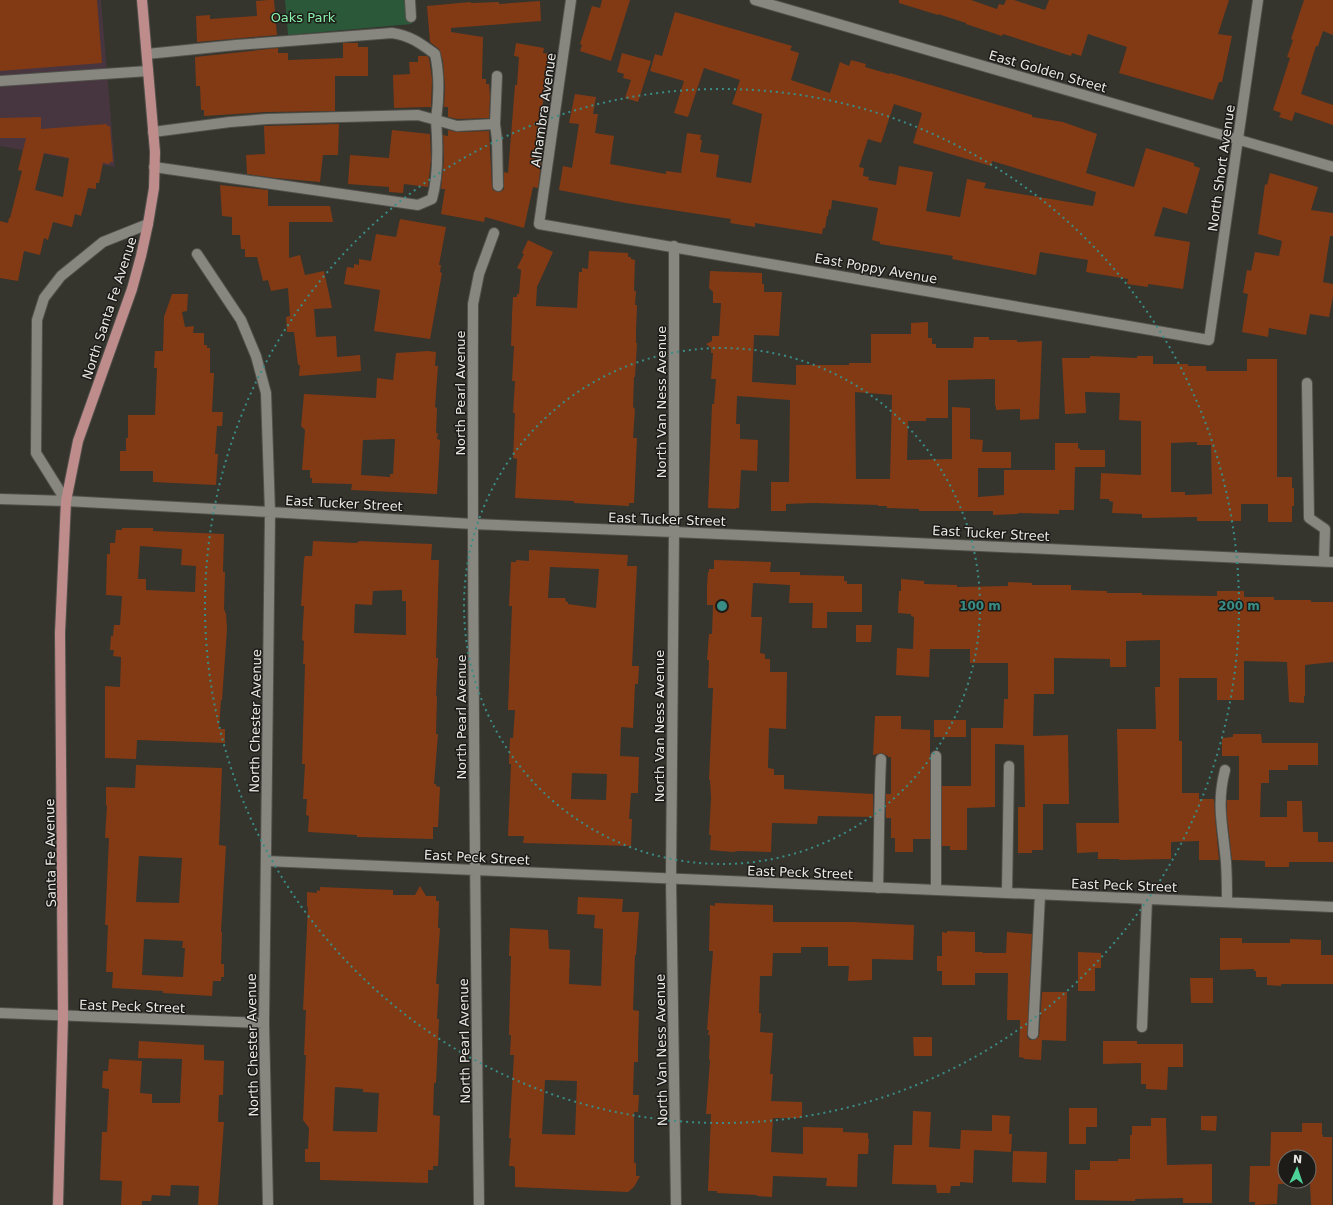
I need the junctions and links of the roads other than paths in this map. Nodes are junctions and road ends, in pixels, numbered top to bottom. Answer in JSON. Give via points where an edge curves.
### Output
{"nodes":[{"id":1,"x":142,"y":0,"type":"edge"},
{"id":2,"x":410,"y":0,"type":"edge"},
{"id":3,"x":571,"y":0,"type":"edge"},
{"id":4,"x":755,"y":0,"type":"edge"},
{"id":5,"x":1258,"y":0,"type":"edge"},
{"id":6,"x":411,"y":17,"type":"dead end"},
{"id":7,"x":147,"y":54,"type":"junction"},
{"id":8,"x":148,"y":71,"type":"junction"},
{"id":9,"x":497,"y":76,"type":"dead end"},
{"id":10,"x":0,"y":81,"type":"edge"},
{"id":11,"x":436,"y":120,"type":"junction"},
{"id":12,"x":495,"y":124,"type":"junction"},
{"id":13,"x":153,"y":132,"type":"junction"},
{"id":14,"x":1239,"y":140,"type":"junction"},
{"id":15,"x":154,"y":167,"type":"junction"},
{"id":16,"x":1333,"y":167,"type":"edge"},
{"id":17,"x":498,"y":186,"type":"dead end"},
{"id":18,"x":148,"y":224,"type":"junction"},
{"id":19,"x":539,"y":224,"type":"joint"},
{"id":20,"x":494,"y":233,"type":"dead end"},
{"id":21,"x":674,"y":246,"type":"junction"},
{"id":22,"x":197,"y":254,"type":"dead end"},
{"id":23,"x":1209,"y":340,"type":"joint"},
{"id":24,"x":1307,"y":383,"type":"dead end"},
{"id":25,"x":0,"y":500,"type":"edge"},
{"id":26,"x":66,"y":501,"type":"junction"},
{"id":27,"x":270,"y":512,"type":"junction"},
{"id":28,"x":473,"y":524,"type":"junction"},
{"id":29,"x":674,"y":532,"type":"junction"},
{"id":30,"x":1329,"y":562,"type":"edge"},
{"id":31,"x":936,"y":756,"type":"dead end"},
{"id":32,"x":881,"y":759,"type":"dead end"},
{"id":33,"x":1009,"y":766,"type":"dead end"},
{"id":34,"x":1225,"y":770,"type":"dead end"},
{"id":35,"x":266,"y":861,"type":"junction"},
{"id":36,"x":474,"y":869,"type":"junction"},
{"id":37,"x":671,"y":879,"type":"junction"},
{"id":38,"x":878,"y":888,"type":"junction"},
{"id":39,"x":936,"y":890,"type":"junction"},
{"id":40,"x":1007,"y":893,"type":"junction"},
{"id":41,"x":1040,"y":895,"type":"junction"},
{"id":42,"x":1147,"y":899,"type":"junction"},
{"id":43,"x":1226,"y":902,"type":"junction"},
{"id":44,"x":1333,"y":907,"type":"edge"},
{"id":45,"x":0,"y":1013,"type":"edge"},
{"id":46,"x":64,"y":1017,"type":"junction"},
{"id":47,"x":264,"y":1023,"type":"junction"},
{"id":48,"x":1142,"y":1027,"type":"dead end"},
{"id":49,"x":1034,"y":1034,"type":"dead end"},
{"id":50,"x":58,"y":1205,"type":"edge"},
{"id":51,"x":268,"y":1205,"type":"edge"},
{"id":52,"x":278,"y":1205,"type":"edge"},
{"id":53,"x":479,"y":1205,"type":"edge"},
{"id":54,"x":676,"y":1205,"type":"edge"}],
"edges":[{"from":1,"to":7,"type":"main road","name":"North Santa Fe Avenue"},
{"from":2,"to":6,"type":"street"},
{"from":3,"to":19,"type":"street","name":"Alhambra Avenue"},
{"from":4,"to":14,"type":"street","name":"East Golden Street"},
{"from":5,"to":14,"type":"street","name":"North Short Avenue"},
{"from":7,"to":8,"type":"main road","name":"North Santa Fe Avenue"},
{"from":7,"to":11,"type":"street","via":[[392,33],[405,35],[435,54],[439,70]]},
{"from":8,"to":10,"type":"street"},
{"from":8,"to":13,"type":"main road","name":"North Santa Fe Avenue"},
{"from":9,"to":12,"type":"street"},
{"from":11,"to":12,"type":"street","via":[[457,126]]},
{"from":11,"to":13,"type":"street","via":[[418,115],[311,117],[230,122]]},
{"from":11,"to":15,"type":"street","via":[[438,138],[435,188],[432,199],[418,205]]},
{"from":12,"to":17,"type":"street"},
{"from":13,"to":15,"type":"main road","name":"North Santa Fe Avenue"},
{"from":14,"to":16,"type":"street","name":"East Golden Street"},
{"from":14,"to":23,"type":"street","name":"North Short Avenue"},
{"from":15,"to":18,"type":"main road","name":"North Santa Fe Avenue","via":[[154,188]]},
{"from":18,"to":26,"type":"main road","name":"North Santa Fe Avenue","via":[[132,289],[78,441]]},
{"from":18,"to":26,"type":"street","via":[[103,242],[61,276],[44,298],[37,320],[36,453]]},
{"from":19,"to":21,"type":"street","name":"East Poppy Avenue"},
{"from":20,"to":28,"type":"street","name":"North Pearl Avenue","via":[[479,274],[473,304]]},
{"from":21,"to":23,"type":"street","name":"East Poppy Avenue"},
{"from":21,"to":29,"type":"street","name":"North Van Ness Avenue"},
{"from":22,"to":27,"type":"street","name":"North Chester Avenue","via":[[241,320],[256,356],[266,394]]},
{"from":24,"to":30,"type":"street","via":[[1309,518],[1325,529]]},
{"from":25,"to":26,"type":"street","name":"East Tucker Street"},
{"from":26,"to":27,"type":"street","name":"East Tucker Street"},
{"from":26,"to":46,"type":"main road","name":"Santa Fe Avenue","via":[[60,633]]},
{"from":27,"to":28,"type":"street","name":"East Tucker Street"},
{"from":27,"to":35,"type":"street","name":"North Chester Avenue"},
{"from":28,"to":29,"type":"street","name":"East Tucker Street"},
{"from":28,"to":36,"type":"street","name":"North Pearl Avenue"},
{"from":29,"to":30,"type":"street","name":"East Tucker Street"},
{"from":29,"to":37,"type":"street","name":"North Van Ness Avenue"},
{"from":31,"to":39,"type":"street"},
{"from":32,"to":38,"type":"street"},
{"from":33,"to":40,"type":"street"},
{"from":34,"to":43,"type":"street","via":[[1220,808],[1227,875]]},
{"from":35,"to":36,"type":"street","name":"East Peck Street"},
{"from":35,"to":47,"type":"street","name":"North Chester Avenue"},
{"from":36,"to":37,"type":"street","name":"East Peck Street"},
{"from":36,"to":53,"type":"street","name":"North Pearl Avenue"},
{"from":37,"to":38,"type":"street","name":"East Peck Street"},
{"from":37,"to":54,"type":"street","name":"North Van Ness Avenue"},
{"from":38,"to":39,"type":"street","name":"East Peck Street"},
{"from":39,"to":40,"type":"street","name":"East Peck Street"},
{"from":40,"to":41,"type":"street","name":"East Peck Street"},
{"from":41,"to":42,"type":"street","name":"East Peck Street"},
{"from":41,"to":49,"type":"street"},
{"from":42,"to":43,"type":"street","name":"East Peck Street"},
{"from":42,"to":48,"type":"street"},
{"from":43,"to":44,"type":"street","name":"East Peck Street"},
{"from":45,"to":46,"type":"street","name":"East Peck Street"},
{"from":46,"to":47,"type":"street","name":"East Peck Street"},
{"from":46,"to":50,"type":"main road","name":"Santa Fe Avenue"},
{"from":47,"to":51,"type":"street","name":"North Chester Avenue"},
{"from":51,"to":52,"type":"street"}]}
